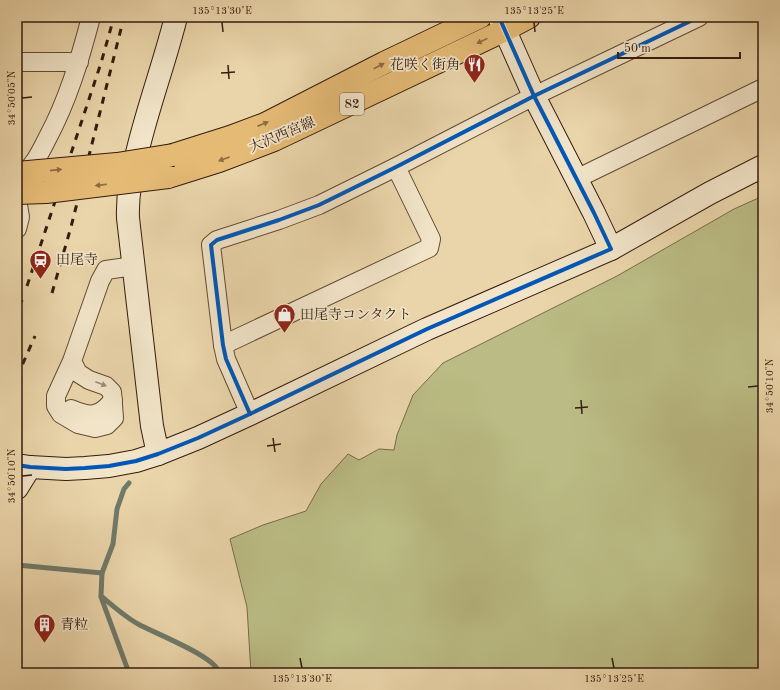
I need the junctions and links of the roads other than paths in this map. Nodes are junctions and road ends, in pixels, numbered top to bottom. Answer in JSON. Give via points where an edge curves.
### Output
{"nodes":[{"id":1,"x":91,"y":17,"type":"edge"},
{"id":2,"x":176,"y":17,"type":"edge"},
{"id":3,"x":480,"y":17,"type":"edge"},
{"id":4,"x":530,"y":17,"type":"edge"},
{"id":5,"x":699,"y":17,"type":"edge"},
{"id":6,"x":502,"y":24,"type":"edge"},
{"id":7,"x":17,"y":62,"type":"edge"},
{"id":8,"x":79,"y":62,"type":"junction"},
{"id":9,"x":763,"y":88,"type":"edge"},
{"id":10,"x":534,"y":96,"type":"junction"},
{"id":11,"x":763,"y":166,"type":"edge"},
{"id":12,"x":396,"y":167,"type":"junction"},
{"id":13,"x":17,"y":173,"type":"edge"},
{"id":14,"x":576,"y":179,"type":"junction"},
{"id":15,"x":17,"y":180,"type":"edge"},
{"id":16,"x":17,"y":192,"type":"edge"},
{"id":17,"x":17,"y":199,"type":"edge"},
{"id":18,"x":18,"y":221,"type":"edge"},
{"id":19,"x":611,"y":249,"type":"junction"},
{"id":20,"x":134,"y":266,"type":"junction"},
{"id":21,"x":223,"y":345,"type":"junction"},
{"id":22,"x":72,"y":361,"type":"junction"},
{"id":23,"x":250,"y":414,"type":"junction"},
{"id":24,"x":158,"y":454,"type":"junction"},
{"id":25,"x":24,"y":466,"type":"edge"},
{"id":26,"x":17,"y":488,"type":"edge"}],
"edges":[{"from":1,"to":8,"type":"street"},
{"from":2,"to":20,"type":"street","via":[[131,178],[128,218]]},
{"from":13,"to":3,"type":"main road","name":"大沢西宮線","number":"82","one_way":true,"bridge":true,"via":[[117,164],[173,155],[230,137],[266,124]]},
{"from":4,"to":6,"type":"main road","name":"大沢西宮線","number":"82"},
{"from":5,"to":10,"type":"street"},
{"from":6,"to":10,"type":"street"},
{"from":6,"to":16,"type":"main road","name":"大沢西宮線","number":"82","one_way":true,"bridge":true,"via":[[274,140],[219,161],[168,177],[46,192]]},
{"from":7,"to":8,"type":"street"},
{"from":8,"to":15,"type":"street","via":[[56,122],[29,170]]},
{"from":9,"to":14,"type":"street"},
{"from":10,"to":12,"type":"street"},
{"from":10,"to":14,"type":"street"},
{"from":11,"to":19,"type":"street"},
{"from":12,"to":21,"type":"street","via":[[318,205],[217,240],[211,245]]},
{"from":12,"to":21,"type":"street","via":[[432,239],[429,248]]},
{"from":14,"to":19,"type":"street"},
{"from":17,"to":18,"type":"street"},
{"from":19,"to":23,"type":"street","via":[[427,329]]},
{"from":20,"to":22,"type":"street","via":[[106,270]]},
{"from":20,"to":24,"type":"street","via":[[152,426]]},
{"from":21,"to":23,"type":"street","via":[[226,359]]},
{"from":22,"to":22,"type":"street","one_way":true,"via":[[78,373],[106,386],[112,392],[114,418],[107,425],[95,428],[78,424],[61,414],[56,406],[56,396]]},
{"from":23,"to":24,"type":"street"},
{"from":24,"to":25,"type":"street","via":[[109,466],[66,469]]},
{"from":25,"to":26,"type":"street"}]}
